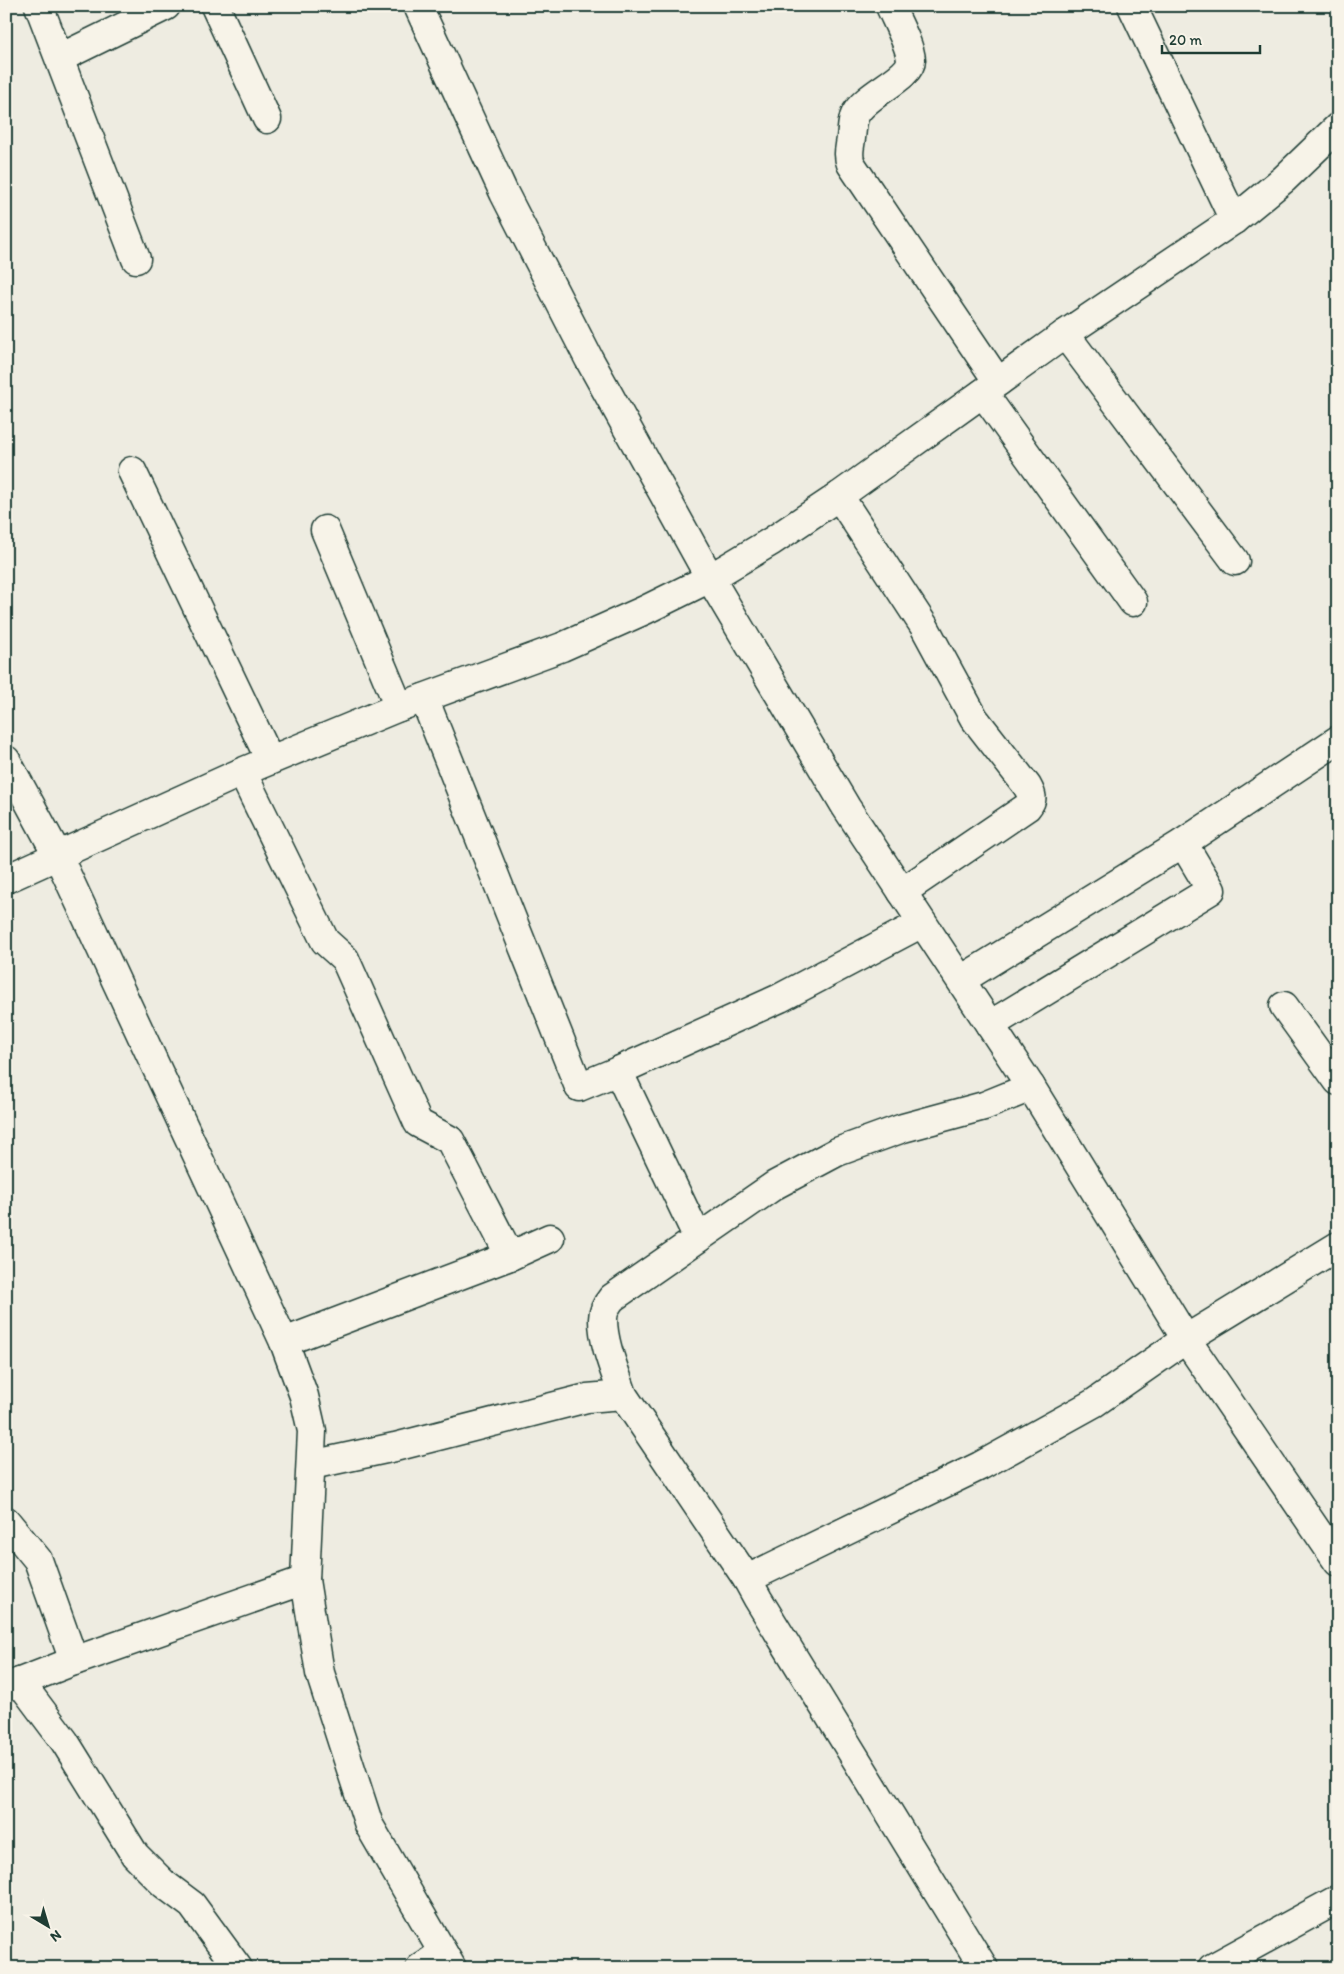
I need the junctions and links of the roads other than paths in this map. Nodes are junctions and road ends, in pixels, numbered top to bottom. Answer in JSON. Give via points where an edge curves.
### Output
{"nodes":[{"id":1,"x":39,"y":6,"type":"edge"},
{"id":2,"x":166,"y":6,"type":"edge"},
{"id":3,"x":215,"y":6,"type":"edge"},
{"id":4,"x":418,"y":6,"type":"edge"},
{"id":5,"x":890,"y":6,"type":"edge"},
{"id":6,"x":1132,"y":6,"type":"edge"},
{"id":7,"x":60,"y":58,"type":"junction"},
{"id":8,"x":267,"y":119,"type":"dead end"},
{"id":9,"x":1338,"y":127,"type":"edge"},
{"id":10,"x":1234,"y":220,"type":"junction"},
{"id":11,"x":136,"y":259,"type":"dead end"},
{"id":12,"x":1065,"y":334,"type":"junction"},
{"id":13,"x":990,"y":387,"type":"junction"},
{"id":14,"x":132,"y":471,"type":"dead end"},
{"id":15,"x":839,"y":496,"type":"junction"},
{"id":16,"x":325,"y":530,"type":"dead end"},
{"id":17,"x":1236,"y":561,"type":"dead end"},
{"id":18,"x":710,"y":578,"type":"junction"},
{"id":19,"x":1133,"y":602,"type":"dead end"},
{"id":20,"x":411,"y":702,"type":"junction"},
{"id":21,"x":1338,"y":740,"type":"edge"},
{"id":22,"x":6,"y":760,"type":"edge"},
{"id":23,"x":270,"y":760,"type":"junction"},
{"id":24,"x":242,"y":772,"type":"junction"},
{"id":25,"x":1182,"y":843,"type":"junction"},
{"id":26,"x":58,"y":856,"type":"junction"},
{"id":27,"x":6,"y":879,"type":"edge"},
{"id":28,"x":902,"y":892,"type":"junction"},
{"id":29,"x":922,"y":923,"type":"junction"},
{"id":30,"x":961,"y":980,"type":"junction"},
{"id":31,"x":1284,"y":1006,"type":"dead end"},
{"id":32,"x":990,"y":1025,"type":"junction"},
{"id":33,"x":618,"y":1071,"type":"junction"},
{"id":34,"x":1338,"y":1081,"type":"edge"},
{"id":35,"x":1031,"y":1087,"type":"junction"},
{"id":36,"x":550,"y":1238,"type":"dead end"},
{"id":37,"x":698,"y":1238,"type":"junction"},
{"id":38,"x":1338,"y":1246,"type":"edge"},
{"id":39,"x":510,"y":1256,"type":"junction"},
{"id":40,"x":1186,"y":1340,"type":"junction"},
{"id":41,"x":284,"y":1342,"type":"junction"},
{"id":42,"x":623,"y":1395,"type":"junction"},
{"id":43,"x":311,"y":1465,"type":"junction"},
{"id":44,"x":6,"y":1521,"type":"edge"},
{"id":45,"x":1338,"y":1562,"type":"edge"},
{"id":46,"x":747,"y":1579,"type":"junction"},
{"id":47,"x":305,"y":1580,"type":"junction"},
{"id":48,"x":74,"y":1661,"type":"junction"},
{"id":49,"x":13,"y":1685,"type":"edge"},
{"id":50,"x":1338,"y":1900,"type":"edge"},
{"id":51,"x":448,"y":1960,"type":"edge"},
{"id":52,"x":238,"y":1968,"type":"edge"},
{"id":53,"x":420,"y":1968,"type":"edge"},
{"id":54,"x":984,"y":1968,"type":"edge"},
{"id":55,"x":1212,"y":1968,"type":"edge"}],
"edges":[{"from":1,"to":7,"type":"street"},
{"from":2,"to":7,"type":"street"},
{"from":3,"to":8,"type":"street"},
{"from":4,"to":18,"type":"street","via":[[508,201],[589,359]]},
{"from":5,"to":13,"type":"street","via":[[911,59],[909,67],[900,77],[868,98],[854,116],[847,155]]},
{"from":6,"to":10,"type":"street"},
{"from":7,"to":11,"type":"street"},
{"from":9,"to":10,"type":"street","via":[[1284,179]]},
{"from":10,"to":12,"type":"street"},
{"from":12,"to":13,"type":"street"},
{"from":12,"to":17,"type":"street"},
{"from":13,"to":15,"type":"street"},
{"from":13,"to":19,"type":"street"},
{"from":14,"to":23,"type":"street"},
{"from":15,"to":18,"type":"street"},
{"from":15,"to":28,"type":"street","via":[[924,626],[974,718],[1032,795],[1026,807]]},
{"from":16,"to":20,"type":"street"},
{"from":18,"to":20,"type":"street","via":[[562,647]]},
{"from":18,"to":28,"type":"street","via":[[846,807]]},
{"from":20,"to":23,"type":"street"},
{"from":20,"to":33,"type":"street","via":[[579,1086]]},
{"from":21,"to":25,"type":"street"},
{"from":22,"to":26,"type":"street"},
{"from":23,"to":24,"type":"street"},
{"from":24,"to":26,"type":"street"},
{"from":24,"to":39,"type":"street","via":[[326,941],[345,959],[418,1124],[450,1140]]},
{"from":25,"to":30,"type":"street"},
{"from":25,"to":32,"type":"street","via":[[1210,890]]},
{"from":26,"to":27,"type":"street"},
{"from":26,"to":41,"type":"street"},
{"from":28,"to":29,"type":"street"},
{"from":29,"to":30,"type":"street"},
{"from":29,"to":33,"type":"street","via":[[780,998]]},
{"from":30,"to":32,"type":"street"},
{"from":31,"to":34,"type":"street"},
{"from":32,"to":35,"type":"street"},
{"from":33,"to":37,"type":"street"},
{"from":35,"to":37,"type":"street","via":[[984,1106],[903,1128],[836,1152],[775,1185]]},
{"from":35,"to":40,"type":"street"},
{"from":36,"to":39,"type":"street"},
{"from":37,"to":42,"type":"street","via":[[607,1303],[602,1318]]},
{"from":38,"to":40,"type":"street"},
{"from":39,"to":41,"type":"street"},
{"from":40,"to":45,"type":"street"},
{"from":40,"to":46,"type":"street","via":[[1094,1403],[980,1466]]},
{"from":41,"to":43,"type":"street","via":[[304,1396],[312,1431]]},
{"from":42,"to":43,"type":"street","via":[[587,1398]]},
{"from":42,"to":46,"type":"street"},
{"from":43,"to":47,"type":"street"},
{"from":44,"to":48,"type":"street","via":[[38,1560]]},
{"from":46,"to":54,"type":"street"},
{"from":47,"to":48,"type":"street"},
{"from":47,"to":51,"type":"street","via":[[320,1673],[369,1825]]},
{"from":48,"to":49,"type":"street"},
{"from":49,"to":52,"type":"street","via":[[65,1742],[135,1855],[164,1884],[192,1905]]},
{"from":50,"to":55,"type":"street"},
{"from":51,"to":53,"type":"street"}]}
